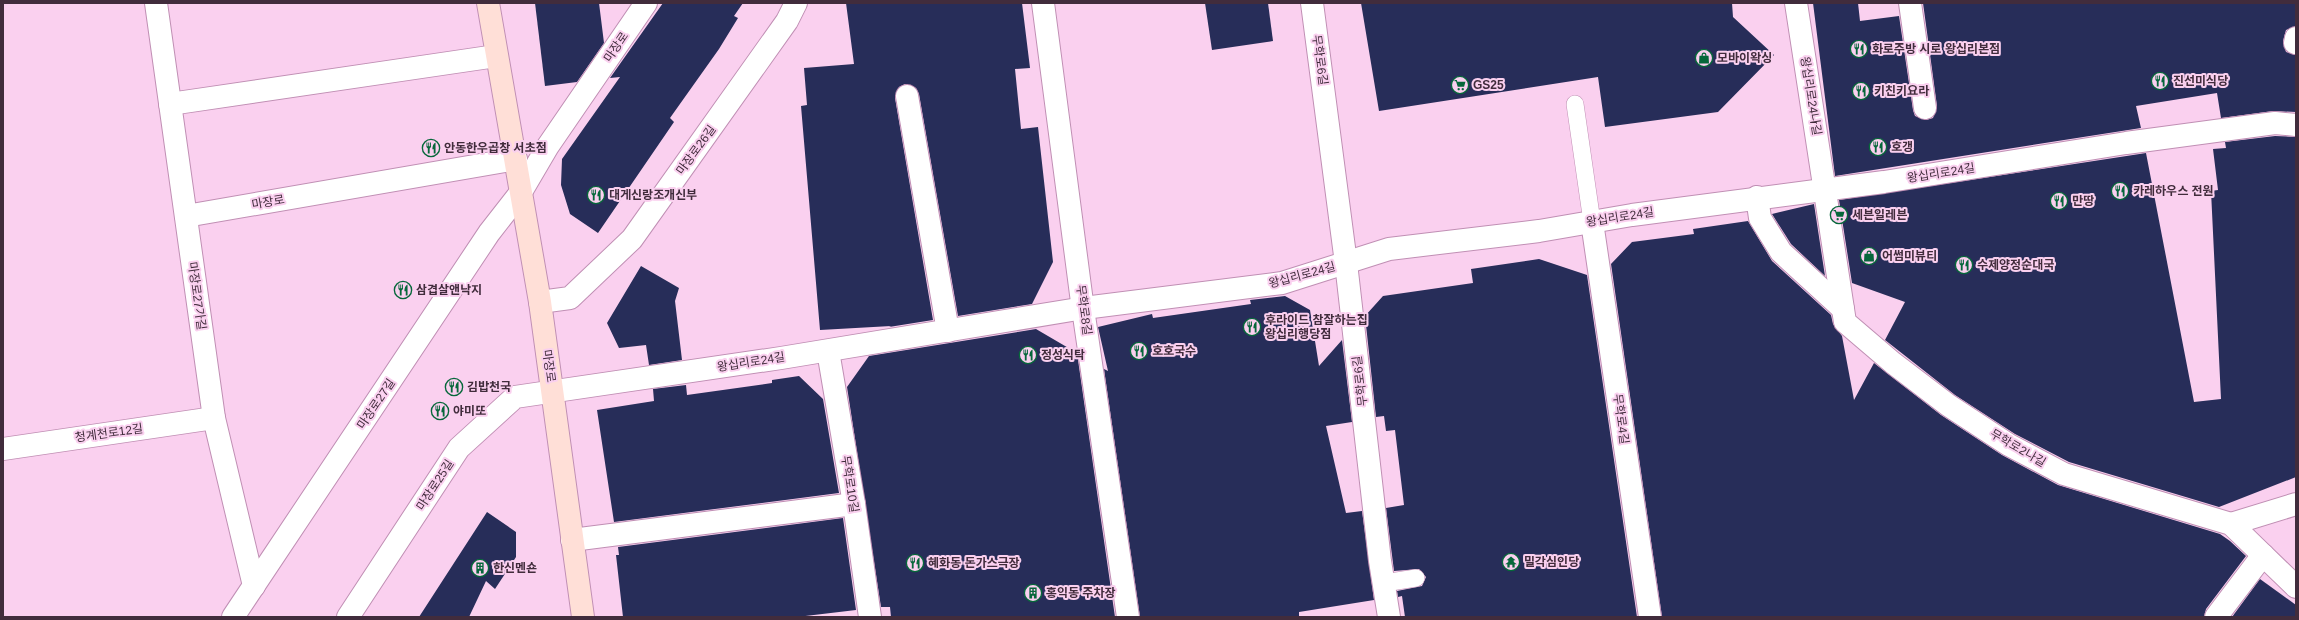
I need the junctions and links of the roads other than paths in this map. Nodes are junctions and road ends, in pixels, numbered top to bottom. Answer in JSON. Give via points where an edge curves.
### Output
{"nodes":[{"id":1,"x":156,"y":3,"type":"edge"},
{"id":2,"x":488,"y":3,"type":"edge"},
{"id":3,"x":646,"y":3,"type":"edge"},
{"id":4,"x":796,"y":3,"type":"edge"},
{"id":5,"x":1043,"y":3,"type":"edge"},
{"id":6,"x":1312,"y":3,"type":"edge"},
{"id":7,"x":1796,"y":3,"type":"edge"},
{"id":8,"x":1910,"y":3,"type":"edge"},
{"id":9,"x":496,"y":56,"type":"junction"},
{"id":10,"x":907,"y":96,"type":"dead end"},
{"id":11,"x":170,"y":104,"type":"junction"},
{"id":12,"x":1575,"y":104,"type":"dead end"},
{"id":13,"x":1925,"y":108,"type":"dead end"},
{"id":14,"x":2296,"y":125,"type":"edge"},
{"id":15,"x":516,"y":160,"type":"junction"},
{"id":16,"x":1826,"y":189,"type":"junction"},
{"id":17,"x":521,"y":192,"type":"junction"},
{"id":18,"x":1757,"y":197,"type":"junction"},
{"id":19,"x":186,"y":216,"type":"junction"},
{"id":20,"x":1592,"y":222,"type":"junction"},
{"id":21,"x":1346,"y":263,"type":"junction"},
{"id":22,"x":540,"y":302,"type":"junction"},
{"id":23,"x":1084,"y":308,"type":"junction"},
{"id":24,"x":1844,"y":309,"type":"junction"},
{"id":25,"x":948,"y":331,"type":"junction"},
{"id":26,"x":828,"y":350,"type":"junction"},
{"id":27,"x":553,"y":392,"type":"junction"},
{"id":28,"x":214,"y":418,"type":"junction"},
{"id":29,"x":3,"y":449,"type":"edge"},
{"id":30,"x":854,"y":504,"type":"junction"},
{"id":31,"x":2296,"y":504,"type":"edge"},
{"id":32,"x":2231,"y":524,"type":"junction"},
{"id":33,"x":572,"y":540,"type":"junction"},
{"id":34,"x":2263,"y":555,"type":"junction"},
{"id":35,"x":1416,"y":578,"type":"dead end"},
{"id":36,"x":1384,"y":583,"type":"junction"},
{"id":37,"x":254,"y":586,"type":"junction"},
{"id":38,"x":2296,"y":587,"type":"edge"},
{"id":39,"x":233,"y":617,"type":"edge"},
{"id":40,"x":348,"y":617,"type":"edge"},
{"id":41,"x":583,"y":617,"type":"edge"},
{"id":42,"x":870,"y":617,"type":"edge"},
{"id":43,"x":1128,"y":617,"type":"edge"},
{"id":44,"x":1389,"y":617,"type":"edge"},
{"id":45,"x":1650,"y":617,"type":"edge"},
{"id":46,"x":2216,"y":617,"type":"edge"}],
"edges":[{"from":1,"to":11,"type":"street","name":"마장로27가길"},
{"from":2,"to":9,"type":"main road","name":"마장로"},
{"from":3,"to":17,"type":"street","name":"마장로","via":[[548,146]]},
{"from":4,"to":22,"type":"street","name":"마장로26길","via":[[787,21],[632,239],[570,298]]},
{"from":5,"to":23,"type":"street","name":"무학로8길"},
{"from":6,"to":21,"type":"street","name":"무학로6길"},
{"from":7,"to":16,"type":"street","name":"왕십리로24나길"},
{"from":8,"to":13,"type":"street"},
{"from":9,"to":11,"type":"street"},
{"from":9,"to":15,"type":"main road","name":"마장로"},
{"from":10,"to":25,"type":"street"},
{"from":11,"to":19,"type":"street","name":"마장로27가길"},
{"from":12,"to":20,"type":"lane"},
{"from":14,"to":16,"type":"street","name":"왕십리로24길","via":[[2275,123],[2142,141]]},
{"from":15,"to":17,"type":"main road","name":"마장로"},
{"from":15,"to":19,"type":"street","name":"마장로"},
{"from":16,"to":18,"type":"street","name":"왕십리로24길"},
{"from":16,"to":24,"type":"street","name":"무학로2나길"},
{"from":17,"to":22,"type":"main road","name":"마장로"},
{"from":17,"to":37,"type":"street","name":"마장로27길","via":[[489,233]]},
{"from":18,"to":20,"type":"street","name":"왕십리로24길"},
{"from":18,"to":24,"type":"street","name":"무학로2나길","via":[[1760,218],[1781,252]]},
{"from":19,"to":28,"type":"street","name":"마장로27가길"},
{"from":20,"to":21,"type":"street","name":"왕십리로24길","via":[[1389,249]]},
{"from":20,"to":45,"type":"street","name":"무학로4길"},
{"from":21,"to":23,"type":"street","name":"왕십리로24길","via":[[1282,282]]},
{"from":21,"to":36,"type":"street","name":"무학로6길"},
{"from":22,"to":27,"type":"main road","name":"마장로"},
{"from":23,"to":25,"type":"street","name":"왕십리로24길"},
{"from":23,"to":43,"type":"street","name":"무학로8길"},
{"from":24,"to":32,"type":"street","name":"무학로2나길","via":[[1845,322],[1892,363],[1948,405],[2014,447],[2064,474]]},
{"from":25,"to":26,"type":"street","name":"왕십리로24길"},
{"from":26,"to":27,"type":"street","name":"왕십리로24길"},
{"from":26,"to":30,"type":"street","name":"무학로10길"},
{"from":27,"to":33,"type":"main road","name":"마장로"},
{"from":27,"to":40,"type":"street","name":"마장로25길","via":[[515,397],[459,448]]},
{"from":28,"to":29,"type":"street","name":"청계천로12길"},
{"from":28,"to":37,"type":"street","name":"마장로27가길"},
{"from":30,"to":33,"type":"street"},
{"from":30,"to":42,"type":"street","name":"무학로10길"},
{"from":31,"to":32,"type":"street"},
{"from":32,"to":34,"type":"street","name":"무학로2나길"},
{"from":33,"to":41,"type":"main road","name":"마장로"},
{"from":34,"to":38,"type":"street","name":"무학로2나길"},
{"from":34,"to":46,"type":"street"},
{"from":35,"to":36,"type":"lane"},
{"from":36,"to":44,"type":"street","name":"무학로6길"},
{"from":37,"to":39,"type":"street","name":"마장로27길"}]}
